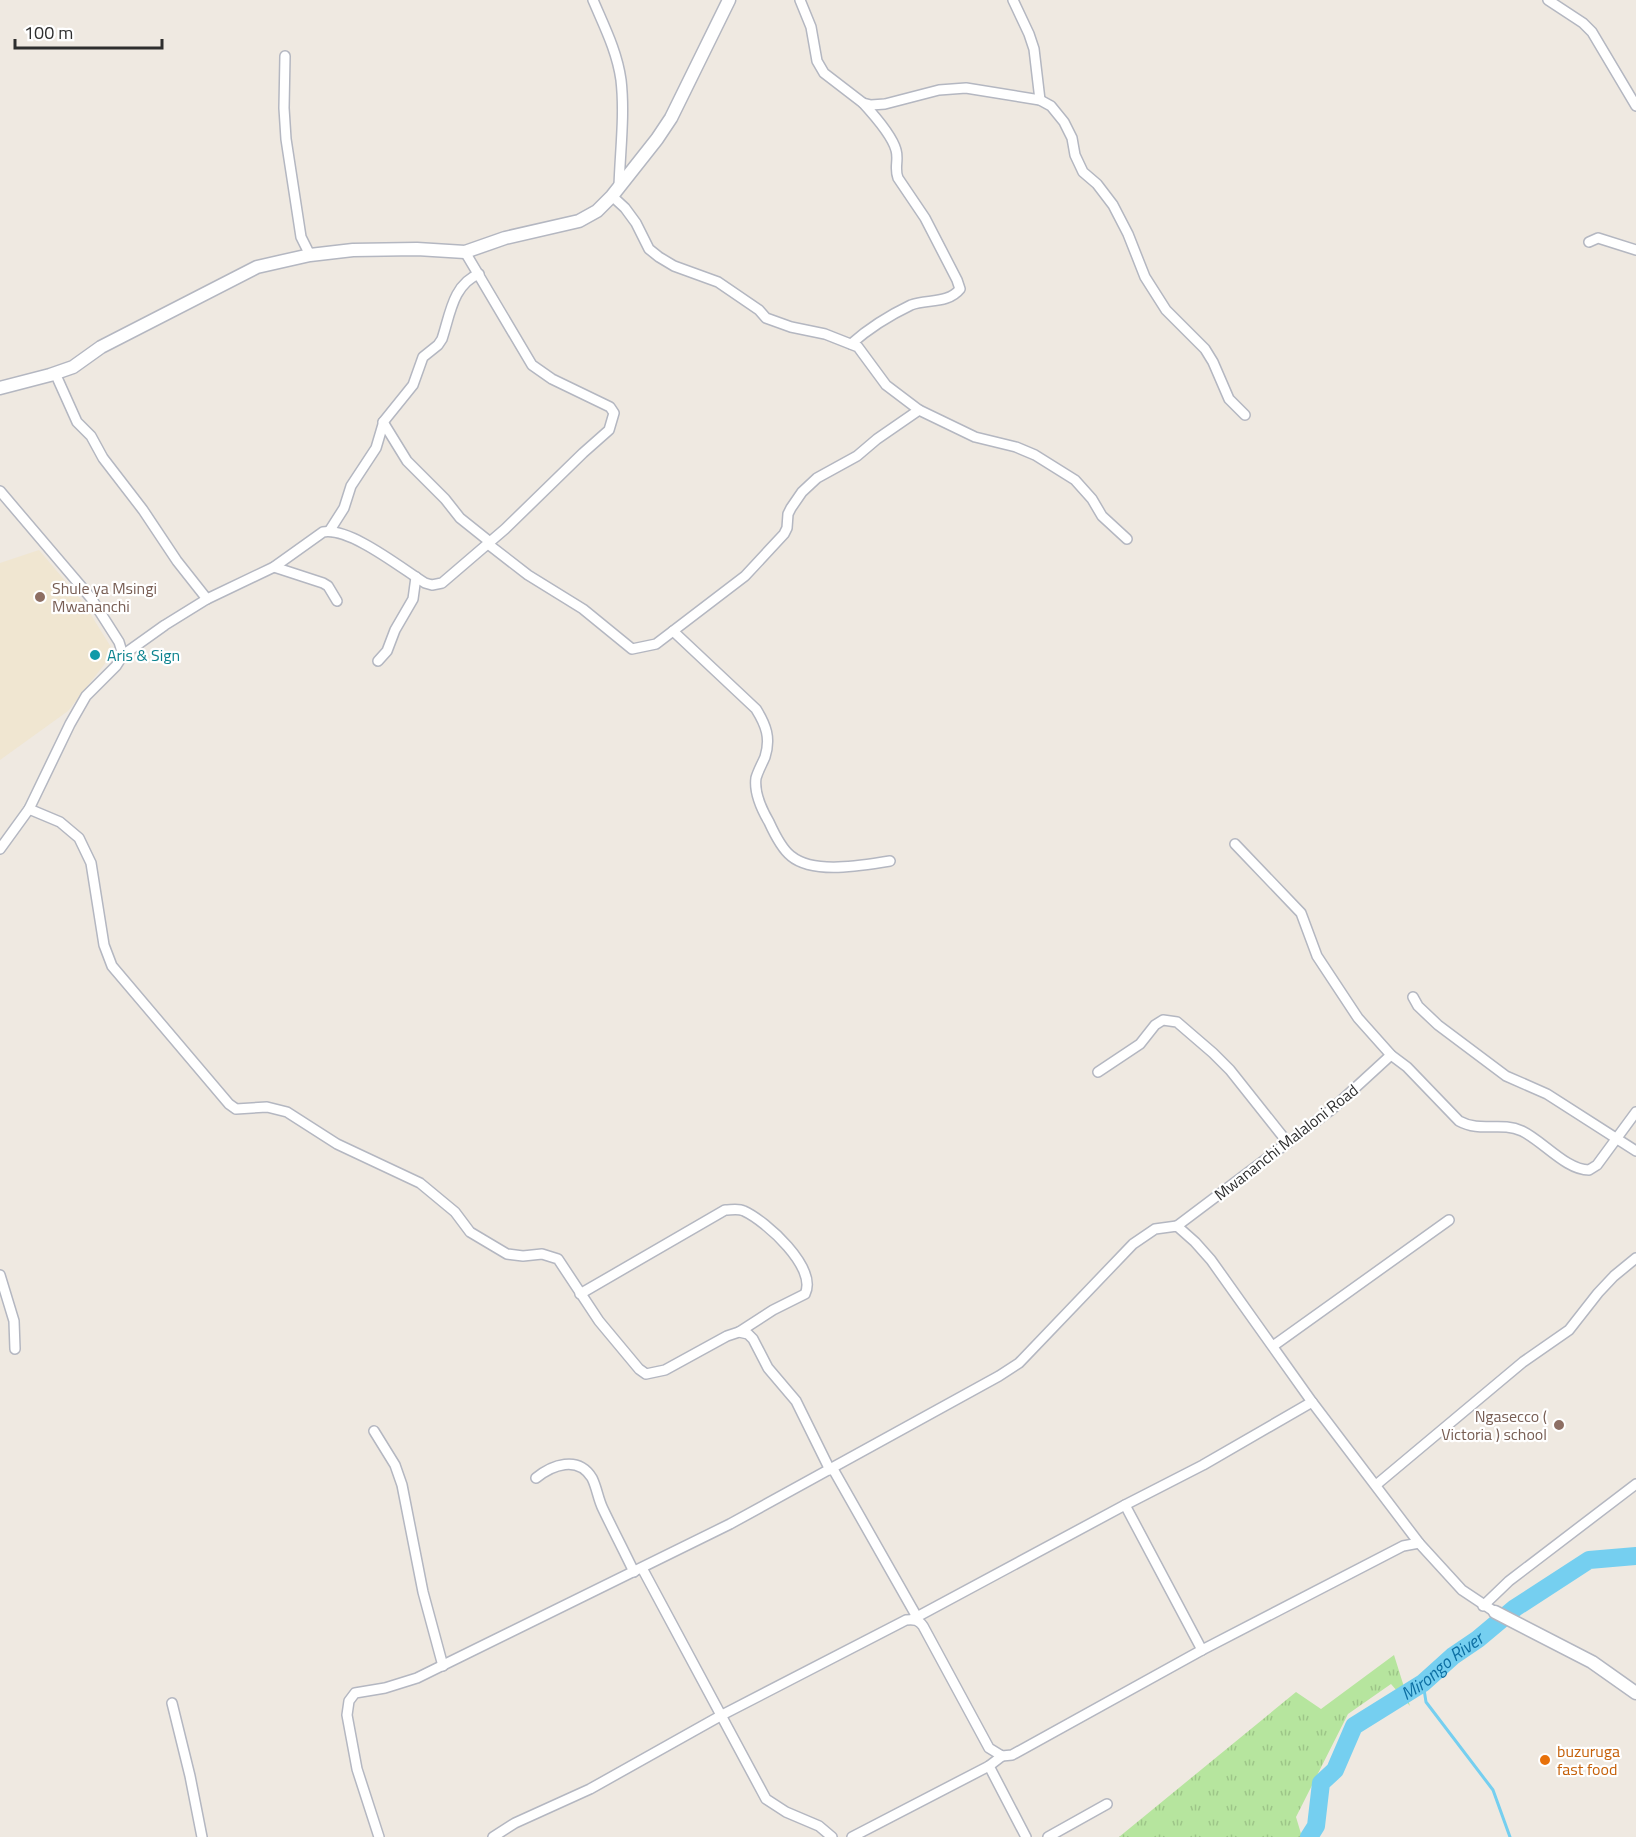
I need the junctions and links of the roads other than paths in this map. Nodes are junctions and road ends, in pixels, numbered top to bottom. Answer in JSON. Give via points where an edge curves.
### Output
{"nodes":[{"id":1,"x":593,"y":0,"type":"edge"},
{"id":2,"x":729,"y":0,"type":"edge"},
{"id":3,"x":800,"y":0,"type":"edge"},
{"id":4,"x":1013,"y":0,"type":"edge"},
{"id":5,"x":1548,"y":0,"type":"edge"},
{"id":6,"x":285,"y":56,"type":"dead end"},
{"id":7,"x":1040,"y":100,"type":"junction"},
{"id":8,"x":863,"y":103,"type":"junction"},
{"id":9,"x":1636,"y":106,"type":"edge"},
{"id":10,"x":615,"y":192,"type":"junction"},
{"id":11,"x":1588,"y":242,"type":"dead end"},
{"id":12,"x":1636,"y":250,"type":"edge"},
{"id":13,"x":465,"y":252,"type":"junction"},
{"id":14,"x":310,"y":255,"type":"junction"},
{"id":15,"x":479,"y":274,"type":"junction"},
{"id":16,"x":851,"y":344,"type":"junction"},
{"id":17,"x":55,"y":374,"type":"junction"},
{"id":18,"x":0,"y":388,"type":"edge"},
{"id":19,"x":919,"y":411,"type":"junction"},
{"id":20,"x":1245,"y":415,"type":"dead end"},
{"id":21,"x":383,"y":422,"type":"junction"},
{"id":22,"x":0,"y":491,"type":"edge"},
{"id":23,"x":330,"y":530,"type":"junction"},
{"id":24,"x":1126,"y":539,"type":"dead end"},
{"id":25,"x":489,"y":543,"type":"junction"},
{"id":26,"x":274,"y":567,"type":"junction"},
{"id":27,"x":416,"y":577,"type":"junction"},
{"id":28,"x":207,"y":599,"type":"junction"},
{"id":29,"x":337,"y":601,"type":"dead end"},
{"id":30,"x":673,"y":631,"type":"junction"},
{"id":31,"x":123,"y":655,"type":"junction"},
{"id":32,"x":378,"y":661,"type":"dead end"},
{"id":33,"x":29,"y":809,"type":"junction"},
{"id":34,"x":1235,"y":844,"type":"dead end"},
{"id":35,"x":0,"y":849,"type":"edge"},
{"id":36,"x":890,"y":861,"type":"dead end"},
{"id":37,"x":1413,"y":997,"type":"dead end"},
{"id":38,"x":1391,"y":1055,"type":"junction"},
{"id":39,"x":1098,"y":1072,"type":"dead end"},
{"id":40,"x":1636,"y":1112,"type":"edge"},
{"id":41,"x":1615,"y":1138,"type":"junction"},
{"id":42,"x":1288,"y":1143,"type":"junction"},
{"id":43,"x":1636,"y":1151,"type":"edge"},
{"id":44,"x":1449,"y":1220,"type":"dead end"},
{"id":45,"x":1177,"y":1226,"type":"junction"},
{"id":46,"x":1636,"y":1258,"type":"edge"},
{"id":47,"x":0,"y":1275,"type":"edge"},
{"id":48,"x":580,"y":1294,"type":"junction"},
{"id":49,"x":739,"y":1332,"type":"junction"},
{"id":50,"x":1273,"y":1346,"type":"junction"},
{"id":51,"x":15,"y":1350,"type":"dead end"},
{"id":52,"x":1312,"y":1402,"type":"junction"},
{"id":53,"x":374,"y":1431,"type":"dead end"},
{"id":54,"x":832,"y":1469,"type":"junction"},
{"id":55,"x":536,"y":1478,"type":"dead end"},
{"id":56,"x":1636,"y":1484,"type":"edge"},
{"id":57,"x":1376,"y":1485,"type":"junction"},
{"id":58,"x":1125,"y":1505,"type":"junction"},
{"id":59,"x":1419,"y":1543,"type":"junction"},
{"id":60,"x":638,"y":1570,"type":"junction"},
{"id":61,"x":1483,"y":1606,"type":"junction"},
{"id":62,"x":1495,"y":1612,"type":"joint"},
{"id":63,"x":915,"y":1618,"type":"junction"},
{"id":64,"x":1202,"y":1650,"type":"junction"},
{"id":65,"x":443,"y":1666,"type":"junction"},
{"id":66,"x":1636,"y":1693,"type":"edge"},
{"id":67,"x":172,"y":1703,"type":"dead end"},
{"id":68,"x":722,"y":1714,"type":"junction"},
{"id":69,"x":1002,"y":1756,"type":"junction"},
{"id":70,"x":990,"y":1766,"type":"junction"},
{"id":71,"x":1107,"y":1804,"type":"dead end"},
{"id":72,"x":202,"y":1837,"type":"edge"},
{"id":73,"x":378,"y":1837,"type":"edge"},
{"id":74,"x":493,"y":1837,"type":"edge"},
{"id":75,"x":832,"y":1837,"type":"edge"},
{"id":76,"x":852,"y":1837,"type":"edge"},
{"id":77,"x":1026,"y":1837,"type":"edge"},
{"id":78,"x":1047,"y":1837,"type":"edge"}],
"edges":[{"from":1,"to":10,"type":"street","via":[[611,40],[621,80],[622,125]]},
{"from":2,"to":10,"type":"street","via":[[671,118]]},
{"from":3,"to":8,"type":"street","via":[[811,27],[817,62],[824,73]]},
{"from":4,"to":7,"type":"street","via":[[1034,49]]},
{"from":5,"to":9,"type":"street","via":[[1592,32]]},
{"from":6,"to":14,"type":"street","via":[[286,139],[301,237]]},
{"from":7,"to":8,"type":"street","via":[[966,88],[939,90],[885,104]]},
{"from":7,"to":20,"type":"street","via":[[1051,106],[1064,122],[1083,172],[1113,205],[1145,277],[1166,310],[1204,349],[1229,399]]},
{"from":8,"to":16,"type":"street","via":[[895,147],[898,178],[925,218],[960,289],[954,296],[908,307]]},
{"from":10,"to":13,"type":"street","via":[[597,211],[579,221],[505,238]]},
{"from":10,"to":16,"type":"street","via":[[649,249],[659,257],[718,282],[766,318]]},
{"from":11,"to":12,"type":"street","via":[[1598,238]]},
{"from":13,"to":14,"type":"street","via":[[353,250]]},
{"from":13,"to":15,"type":"street"},
{"from":14,"to":17,"type":"street","via":[[257,267]]},
{"from":15,"to":21,"type":"street","via":[[470,278],[454,297],[442,339],[423,357],[413,385]]},
{"from":15,"to":25,"type":"street","via":[[532,365],[610,407],[614,414],[609,430]]},
{"from":16,"to":19,"type":"street","via":[[858,347],[886,385]]},
{"from":17,"to":18,"type":"street"},
{"from":17,"to":28,"type":"street","via":[[76,422],[92,436],[103,458]]},
{"from":19,"to":24,"type":"street","via":[[975,437],[1016,447],[1051,464],[1075,480],[1102,516]]},
{"from":19,"to":30,"type":"street","via":[[857,456],[817,478],[791,508],[784,534],[745,576]]},
{"from":21,"to":23,"type":"street","via":[[376,448],[351,486],[344,508]]},
{"from":21,"to":25,"type":"street","via":[[407,461]]},
{"from":22,"to":31,"type":"street","via":[[91,597]]},
{"from":23,"to":26,"type":"street"},
{"from":23,"to":27,"type":"street","via":[[364,543]]},
{"from":25,"to":27,"type":"street","via":[[442,583],[432,585]]},
{"from":25,"to":30,"type":"street","via":[[632,649],[656,644]]},
{"from":26,"to":28,"type":"street"},
{"from":26,"to":29,"type":"street","via":[[328,586]]},
{"from":27,"to":32,"type":"street","via":[[413,598],[387,651]]},
{"from":28,"to":31,"type":"street"},
{"from":30,"to":36,"type":"street","via":[[756,709],[763,721],[768,747],[756,780],[757,790],[762,810],[790,856],[831,867]]},
{"from":31,"to":33,"type":"street","via":[[86,696]]},
{"from":33,"to":35,"type":"street"},
{"from":33,"to":48,"type":"street","via":[[60,822],[79,838],[91,863],[104,945],[112,966],[222,1098],[236,1109],[267,1107],[287,1112],[337,1144],[420,1183],[455,1212],[470,1232],[500,1250],[515,1256],[542,1254],[558,1259]]},
{"from":34,"to":38,"type":"street","via":[[1301,913],[1317,956],[1358,1018]]},
{"from":37,"to":41,"type":"street","via":[[1438,1025],[1506,1076],[1547,1094]]},
{"from":38,"to":41,"type":"street","via":[[1468,1127],[1515,1128],[1575,1167],[1589,1170],[1597,1165]]},
{"from":38,"to":42,"type":"street","name":"Mwananchi Malaloni Road"},
{"from":39,"to":42,"type":"street","via":[[1140,1044],[1155,1025],[1163,1020],[1177,1022],[1230,1070]]},
{"from":40,"to":41,"type":"street"},
{"from":41,"to":43,"type":"street"},
{"from":42,"to":45,"type":"street","name":"Mwananchi Malaloni Road"},
{"from":44,"to":50,"type":"street"},
{"from":45,"to":50,"type":"street","via":[[1211,1260]]},
{"from":45,"to":54,"type":"street","via":[[1155,1229],[1133,1244],[1019,1363]]},
{"from":46,"to":57,"type":"street","via":[[1609,1282],[1569,1330],[1523,1362]]},
{"from":47,"to":51,"type":"street","via":[[14,1321]]},
{"from":48,"to":49,"type":"street","via":[[646,1374],[665,1370]]},
{"from":48,"to":49,"type":"street","via":[[725,1210],[743,1210],[790,1249],[808,1285],[806,1294]]},
{"from":49,"to":54,"type":"street","via":[[753,1340],[768,1368],[796,1401]]},
{"from":50,"to":52,"type":"street"},
{"from":52,"to":57,"type":"street"},
{"from":52,"to":58,"type":"street"},
{"from":53,"to":65,"type":"street","via":[[402,1485],[423,1592]]},
{"from":54,"to":60,"type":"street"},
{"from":54,"to":63,"type":"street"},
{"from":55,"to":60,"type":"street","via":[[561,1464],[580,1466],[587,1471],[600,1503]]},
{"from":56,"to":61,"type":"street","via":[[1509,1581]]},
{"from":57,"to":59,"type":"street"},
{"from":58,"to":63,"type":"street"},
{"from":58,"to":64,"type":"street"},
{"from":59,"to":61,"type":"street","via":[[1462,1590]]},
{"from":59,"to":64,"type":"street","via":[[1403,1546]]},
{"from":60,"to":65,"type":"street"},
{"from":60,"to":68,"type":"street"},
{"from":61,"to":62,"type":"street"},
{"from":62,"to":66,"type":"street","via":[[1592,1662]]},
{"from":63,"to":68,"type":"street","via":[[896,1624]]},
{"from":63,"to":69,"type":"street","via":[[924,1626],[988,1748]]},
{"from":64,"to":69,"type":"street","via":[[1012,1755]]},
{"from":65,"to":73,"type":"street","via":[[385,1688],[356,1693],[349,1701],[347,1715],[357,1769]]},
{"from":67,"to":72,"type":"street"},
{"from":68,"to":74,"type":"street","via":[[590,1789]]},
{"from":68,"to":75,"type":"street","via":[[766,1799],[819,1826]]},
{"from":69,"to":70,"type":"street"},
{"from":70,"to":76,"type":"street"},
{"from":70,"to":77,"type":"street"},
{"from":71,"to":78,"type":"street"}]}
